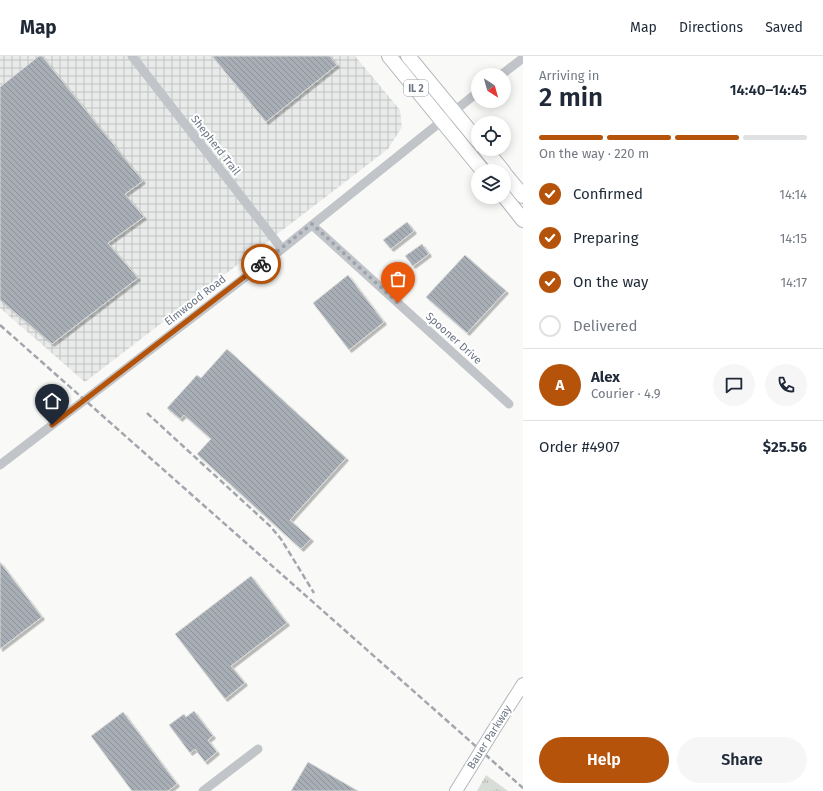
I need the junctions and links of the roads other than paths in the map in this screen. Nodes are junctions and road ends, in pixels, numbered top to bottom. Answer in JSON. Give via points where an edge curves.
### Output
{"nodes":[{"id":1,"x":132,"y":56,"type":"edge"},
{"id":2,"x":389,"y":56,"type":"edge"},
{"id":3,"x":408,"y":56,"type":"edge"},
{"id":4,"x":523,"y":58,"type":"edge"},
{"id":5,"x":510,"y":68,"type":"edge"},
{"id":6,"x":471,"y":98,"type":"edge"},
{"id":7,"x":454,"y":111,"type":"junction"},
{"id":8,"x":442,"y":120,"type":"junction"},
{"id":9,"x":471,"y":132,"type":"edge"},
{"id":10,"x":490,"y":156,"type":"edge"},
{"id":11,"x":477,"y":164,"type":"edge"},
{"id":12,"x":497,"y":164,"type":"edge"},
{"id":13,"x":511,"y":182,"type":"edge"},
{"id":14,"x":523,"y":196,"type":"edge"},
{"id":15,"x":510,"y":204,"type":"edge"},
{"id":16,"x":523,"y":220,"type":"edge"},
{"id":17,"x":312,"y":224,"type":"junction"},
{"id":18,"x":282,"y":249,"type":"junction"},
{"id":19,"x":509,"y":404,"type":"dead end"},
{"id":20,"x":0,"y":465,"type":"edge"},
{"id":21,"x":523,"y":684,"type":"edge"},
{"id":22,"x":258,"y":749,"type":"dead end"},
{"id":23,"x":204,"y":791,"type":"edge"},
{"id":24,"x":456,"y":791,"type":"edge"}],
"edges":[{"from":1,"to":18,"type":"street","name":"Shepherd Trail"},
{"from":2,"to":8,"type":"main road","number":"IL 2"},
{"from":3,"to":7,"type":"main road","number":"IL 2"},
{"from":4,"to":5,"type":"street"},
{"from":6,"to":7,"type":"street","name":"Elmwood Road"},
{"from":7,"to":8,"type":"street","name":"Elmwood Road"},
{"from":7,"to":9,"type":"main road","number":"IL 2"},
{"from":8,"to":11,"type":"main road","number":"IL 2"},
{"from":8,"to":17,"type":"street","name":"Elmwood Road"},
{"from":10,"to":12,"type":"main road"},
{"from":13,"to":14,"type":"main road"},
{"from":15,"to":16,"type":"main road"},
{"from":17,"to":18,"type":"street","name":"Elmwood Road"},
{"from":17,"to":19,"type":"street","name":"Spooner Drive"},
{"from":18,"to":20,"type":"street","name":"Elmwood Road"},
{"from":21,"to":24,"type":"main road","name":"Bauer Parkway","bridge":true},
{"from":22,"to":23,"type":"street"}]}
